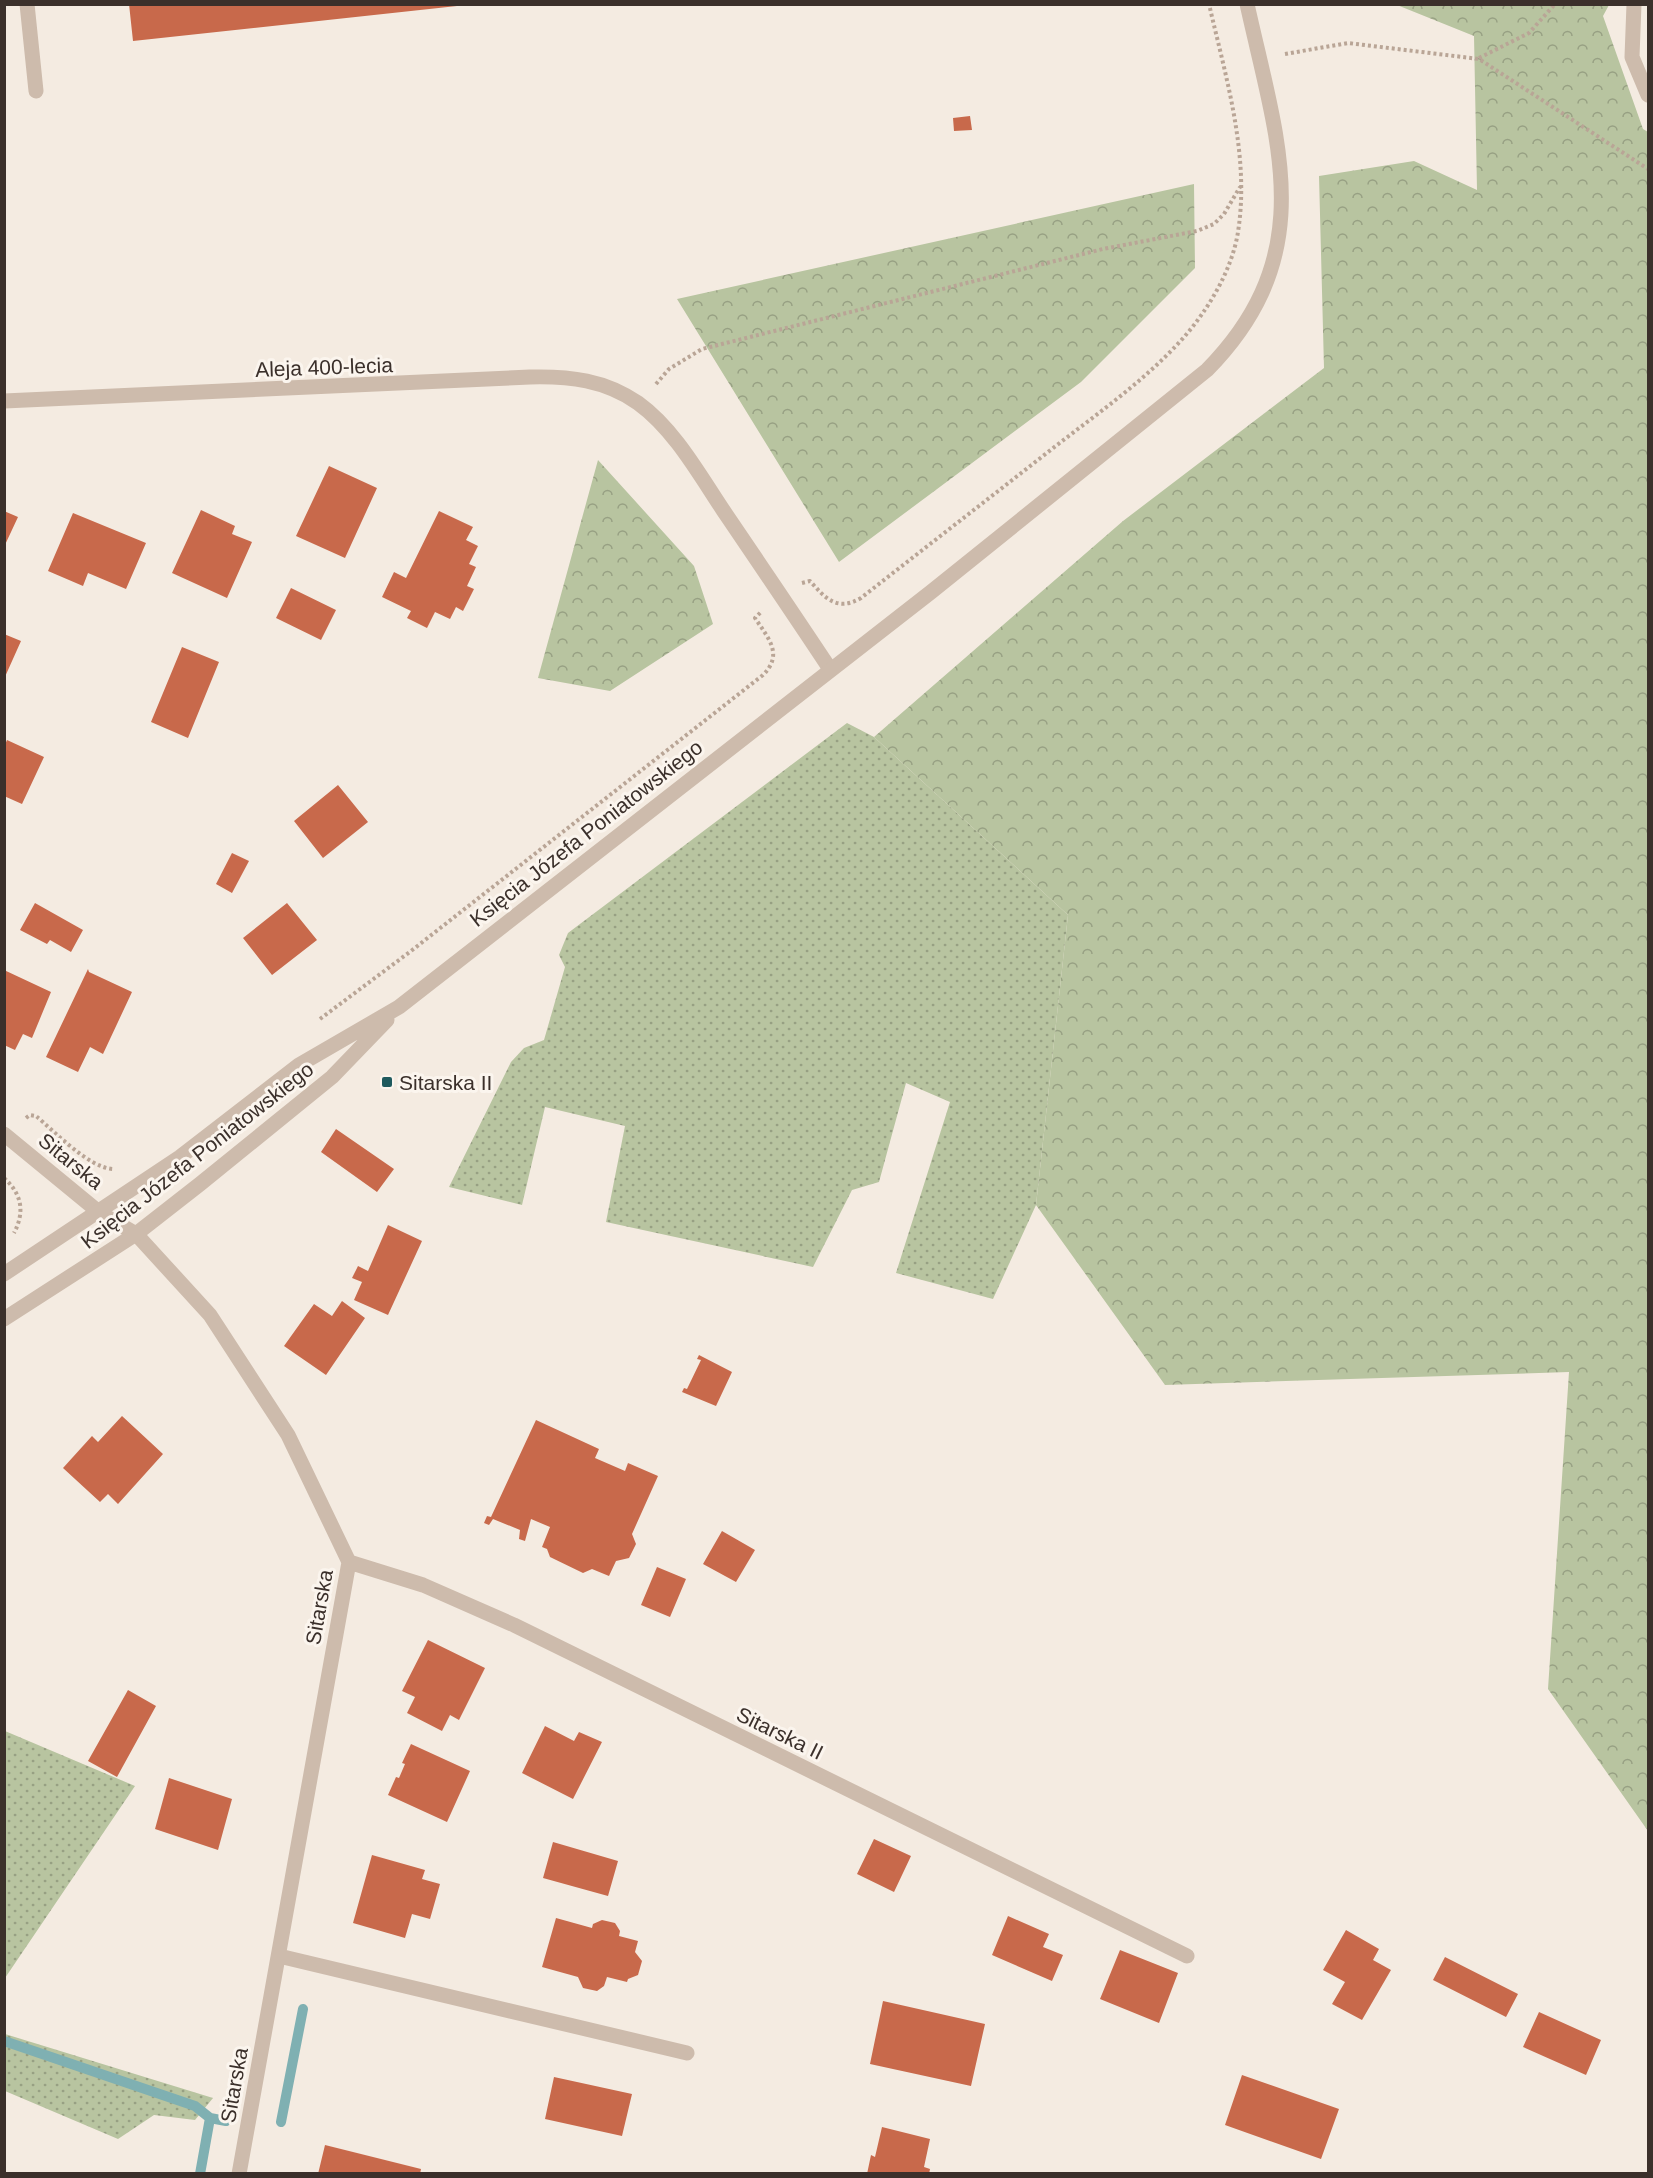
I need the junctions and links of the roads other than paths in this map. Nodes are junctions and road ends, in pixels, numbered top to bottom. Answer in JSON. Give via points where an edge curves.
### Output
{"nodes":[{"id":1,"x":27,"y":4,"type":"edge"},
{"id":2,"x":1247,"y":4,"type":"edge"},
{"id":3,"x":1634,"y":4,"type":"edge"},
{"id":4,"x":36,"y":91,"type":"dead end"},
{"id":5,"x":1648,"y":95,"type":"edge"},
{"id":6,"x":4,"y":401,"type":"edge"},
{"id":7,"x":830,"y":669,"type":"junction"},
{"id":8,"x":399,"y":1007,"type":"junction"},
{"id":9,"x":4,"y":1134,"type":"edge"},
{"id":10,"x":100,"y":1213,"type":"junction"},
{"id":11,"x":136,"y":1234,"type":"junction"},
{"id":12,"x":4,"y":1274,"type":"edge"},
{"id":13,"x":4,"y":1319,"type":"edge"},
{"id":14,"x":349,"y":1562,"type":"junction"},
{"id":15,"x":279,"y":1956,"type":"junction"},
{"id":16,"x":1187,"y":1956,"type":"dead end"},
{"id":17,"x":687,"y":2053,"type":"dead end"},
{"id":18,"x":239,"y":2174,"type":"edge"}],
"edges":[{"from":1,"to":4,"type":"street"},
{"from":2,"to":7,"type":"street","name":"Księcia Józefa Poniatowskiego","via":[[1278,152],[1282,191],[1281,225],[1273,266],[1240,332],[1224,353],[1179,395]]},
{"from":3,"to":5,"type":"street","via":[[1632,57]]},
{"from":6,"to":7,"type":"street","name":"Aleja 400-lecia","via":[[556,376],[584,379],[613,389],[661,423]]},
{"from":7,"to":8,"type":"street","name":"Księcia Józefa Poniatowskiego"},
{"from":8,"to":10,"type":"street","name":"Księcia Józefa Poniatowskiego","via":[[299,1065]]},
{"from":8,"to":11,"type":"street","name":"Księcia Józefa Poniatowskiego","via":[[332,1077],[295,1109]]},
{"from":9,"to":10,"type":"street","name":"Sitarska"},
{"from":10,"to":11,"type":"street","name":"Sitarska"},
{"from":10,"to":12,"type":"street","name":"Księcia Józefa Poniatowskiego"},
{"from":11,"to":13,"type":"street","name":"Księcia Józefa Poniatowskiego"},
{"from":11,"to":14,"type":"street","name":"Sitarska","via":[[201,1305],[227,1340],[288,1435]]},
{"from":14,"to":15,"type":"street","name":"Sitarska"},
{"from":14,"to":16,"type":"street","name":"Sitarska II","via":[[423,1585],[514,1626]]},
{"from":15,"to":17,"type":"street"},
{"from":15,"to":18,"type":"street","name":"Sitarska"}]}
